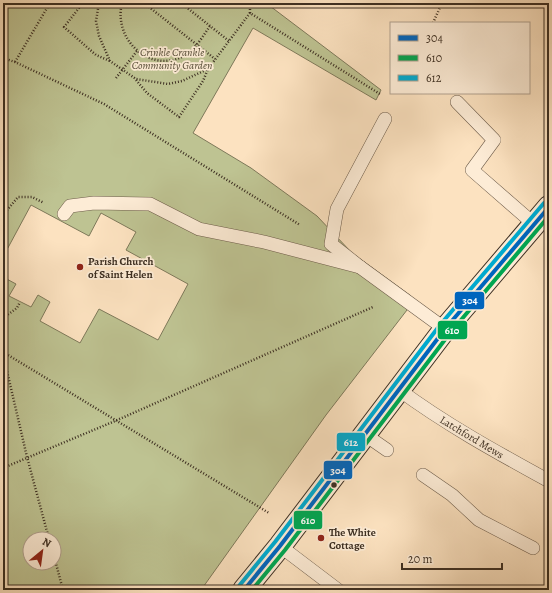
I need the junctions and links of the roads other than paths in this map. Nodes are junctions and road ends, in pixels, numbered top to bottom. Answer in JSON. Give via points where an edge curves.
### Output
{"nodes":[{"id":1,"x":457,"y":102,"type":"dead end"},
{"id":2,"x":385,"y":119,"type":"dead end"},
{"id":3,"x":549,"y":207,"type":"edge"},
{"id":4,"x":64,"y":214,"type":"road end"},
{"id":5,"x":534,"y":224,"type":"junction"},
{"id":6,"x":360,"y":267,"type":"junction"},
{"id":7,"x":445,"y":328,"type":"junction"},
{"id":8,"x":398,"y":389,"type":"junction"},
{"id":9,"x":364,"y":434,"type":"junction"},
{"id":10,"x":387,"y":450,"type":"dead end"},
{"id":11,"x":423,"y":475,"type":"dead end"},
{"id":12,"x":549,"y":481,"type":"edge"},
{"id":13,"x":280,"y":546,"type":"junction"},
{"id":14,"x":533,"y":548,"type":"dead end"},
{"id":15,"x":244,"y":590,"type":"edge"},
{"id":16,"x":338,"y":590,"type":"edge"}],
"edges":[{"from":1,"to":5,"type":"lane","via":[[494,140],[472,170]]},
{"from":2,"to":6,"type":"lane","via":[[337,209],[331,244]]},
{"from":3,"to":5,"type":"main road"},
{"from":4,"to":6,"type":"lane","via":[[70,206],[94,203],[150,204],[199,229],[264,242]]},
{"from":5,"to":7,"type":"main road"},
{"from":6,"to":7,"type":"lane"},
{"from":7,"to":8,"type":"main road"},
{"from":8,"to":9,"type":"main road"},
{"from":8,"to":12,"type":"lane","name":"Latchford Mews","via":[[491,449]]},
{"from":9,"to":10,"type":"lane"},
{"from":9,"to":13,"type":"main road"},
{"from":11,"to":14,"type":"lane","via":[[452,495],[479,520]]},
{"from":13,"to":15,"type":"main road"},
{"from":13,"to":16,"type":"lane"}]}
